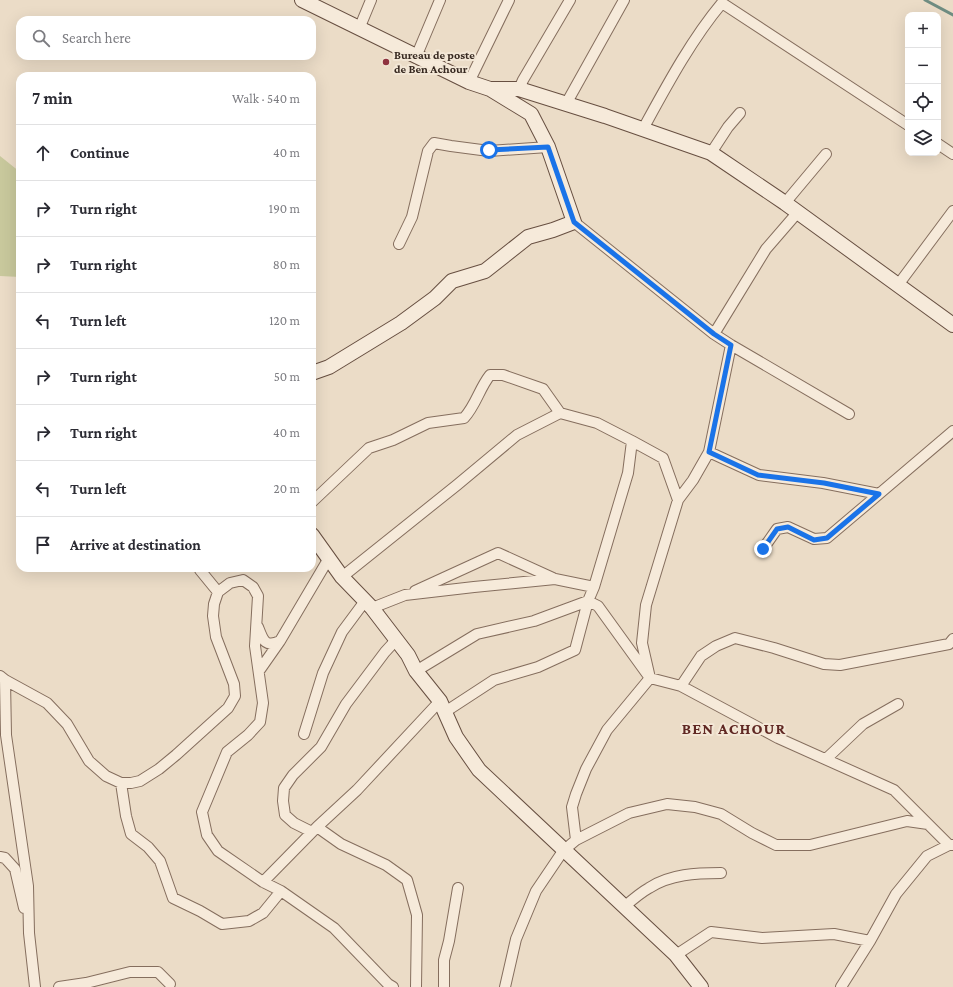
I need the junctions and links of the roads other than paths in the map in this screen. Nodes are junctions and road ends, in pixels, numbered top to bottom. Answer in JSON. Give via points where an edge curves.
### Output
{"nodes":[{"id":1,"x":302,"y":0,"type":"edge"},
{"id":2,"x":371,"y":0,"type":"edge"},
{"id":3,"x":440,"y":0,"type":"edge"},
{"id":4,"x":509,"y":0,"type":"edge"},
{"id":5,"x":570,"y":0,"type":"edge"},
{"id":6,"x":624,"y":0,"type":"edge"},
{"id":7,"x":359,"y":28,"type":"junction"},
{"id":8,"x":416,"y":57,"type":"junction"},
{"id":9,"x":469,"y":82,"type":"junction"},
{"id":10,"x":490,"y":89,"type":"junction"},
{"id":11,"x":519,"y":89,"type":"junction"},
{"id":12,"x":566,"y":104,"type":"junction"},
{"id":13,"x":740,"y":113,"type":"dead end"},
{"id":14,"x":905,"y":123,"type":"edge"},
{"id":15,"x":643,"y":129,"type":"junction"},
{"id":16,"x":941,"y":146,"type":"edge"},
{"id":17,"x":548,"y":147,"type":"junction"},
{"id":18,"x":711,"y":153,"type":"junction"},
{"id":19,"x":826,"y":154,"type":"dead end"},
{"id":20,"x":953,"y":154,"type":"edge"},
{"id":21,"x":786,"y":203,"type":"junction"},
{"id":22,"x":953,"y":211,"type":"edge"},
{"id":23,"x":798,"y":212,"type":"junction"},
{"id":24,"x":574,"y":222,"type":"junction"},
{"id":25,"x":399,"y":244,"type":"dead end"},
{"id":26,"x":898,"y":285,"type":"junction"},
{"id":27,"x":953,"y":325,"type":"edge"},
{"id":28,"x":714,"y":334,"type":"junction"},
{"id":29,"x":731,"y":345,"type":"junction"},
{"id":30,"x":316,"y":371,"type":"edge"},
{"id":31,"x":560,"y":413,"type":"junction"},
{"id":32,"x":849,"y":414,"type":"dead end"},
{"id":33,"x":953,"y":431,"type":"edge"},
{"id":34,"x":632,"y":441,"type":"junction"},
{"id":35,"x":709,"y":452,"type":"junction"},
{"id":36,"x":879,"y":494,"type":"junction"},
{"id":37,"x":316,"y":498,"type":"edge"},
{"id":38,"x":678,"y":500,"type":"junction"},
{"id":39,"x":316,"y":540,"type":"edge"},
{"id":40,"x":763,"y":549,"type":"dead end"},
{"id":41,"x":329,"y":558,"type":"junction"},
{"id":42,"x":202,"y":572,"type":"edge"},
{"id":43,"x":342,"y":577,"type":"junction"},
{"id":44,"x":555,"y":579,"type":"junction"},
{"id":45,"x":594,"y":587,"type":"junction"},
{"id":46,"x":218,"y":592,"type":"junction"},
{"id":47,"x":405,"y":595,"type":"junction"},
{"id":48,"x":588,"y":601,"type":"junction"},
{"id":49,"x":369,"y":604,"type":"junction"},
{"id":50,"x":256,"y":622,"type":"junction"},
{"id":51,"x":953,"y":639,"type":"edge"},
{"id":52,"x":396,"y":640,"type":"junction"},
{"id":53,"x":280,"y":641,"type":"junction"},
{"id":54,"x":259,"y":671,"type":"junction"},
{"id":55,"x":416,"y":672,"type":"junction"},
{"id":56,"x":2,"y":678,"type":"edge"},
{"id":57,"x":650,"y":678,"type":"junction"},
{"id":58,"x":681,"y":686,"type":"junction"},
{"id":59,"x":898,"y":704,"type":"dead end"},
{"id":60,"x":443,"y":707,"type":"junction"},
{"id":61,"x":304,"y":734,"type":"dead end"},
{"id":62,"x":826,"y":759,"type":"junction"},
{"id":63,"x":121,"y":783,"type":"junction"},
{"id":64,"x":928,"y":824,"type":"junction"},
{"id":65,"x":314,"y":830,"type":"junction"},
{"id":66,"x":576,"y":840,"type":"junction"},
{"id":67,"x":951,"y":845,"type":"edge"},
{"id":68,"x":564,"y":850,"type":"junction"},
{"id":69,"x":0,"y":857,"type":"edge"},
{"id":70,"x":721,"y":873,"type":"dead end"},
{"id":71,"x":263,"y":882,"type":"junction"},
{"id":72,"x":458,"y":888,"type":"dead end"},
{"id":73,"x":281,"y":891,"type":"junction"},
{"id":74,"x":624,"y":907,"type":"junction"},
{"id":75,"x":29,"y":925,"type":"junction"},
{"id":76,"x":870,"y":941,"type":"junction"},
{"id":77,"x":676,"y":955,"type":"junction"},
{"id":78,"x":170,"y":984,"type":"dead end"},
{"id":79,"x":35,"y":987,"type":"edge"},
{"id":80,"x":58,"y":987,"type":"edge"},
{"id":81,"x":393,"y":987,"type":"edge"},
{"id":82,"x":416,"y":987,"type":"edge"},
{"id":83,"x":444,"y":987,"type":"edge"},
{"id":84,"x":505,"y":987,"type":"edge"},
{"id":85,"x":701,"y":987,"type":"edge"},
{"id":86,"x":841,"y":987,"type":"edge"}],
"edges":[{"from":1,"to":7,"type":"street"},
{"from":2,"to":7,"type":"street"},
{"from":3,"to":8,"type":"street"},
{"from":4,"to":9,"type":"street"},
{"from":5,"to":11,"type":"street"},
{"from":6,"to":12,"type":"street"},
{"from":7,"to":8,"type":"street"},
{"from":8,"to":9,"type":"street"},
{"from":9,"to":10,"type":"street"},
{"from":10,"to":11,"type":"street"},
{"from":10,"to":17,"type":"street","via":[[531,114]]},
{"from":11,"to":12,"type":"street"},
{"from":12,"to":15,"type":"street"},
{"from":13,"to":18,"type":"street"},
{"from":14,"to":15,"type":"street","via":[[722,3],[708,20]]},
{"from":15,"to":18,"type":"street"},
{"from":16,"to":20,"type":"street"},
{"from":17,"to":24,"type":"street"},
{"from":17,"to":25,"type":"street","via":[[489,150],[434,143],[428,150],[412,217]]},
{"from":18,"to":21,"type":"street"},
{"from":19,"to":21,"type":"street"},
{"from":21,"to":23,"type":"street"},
{"from":22,"to":26,"type":"street"},
{"from":23,"to":26,"type":"street"},
{"from":23,"to":28,"type":"street","via":[[766,249]]},
{"from":24,"to":28,"type":"street"},
{"from":24,"to":30,"type":"street","via":[[528,237],[485,271],[452,281],[435,298],[401,324]]},
{"from":26,"to":27,"type":"street"},
{"from":28,"to":29,"type":"street"},
{"from":29,"to":32,"type":"street"},
{"from":29,"to":35,"type":"street"},
{"from":31,"to":34,"type":"street","via":[[597,423]]},
{"from":31,"to":37,"type":"street","via":[[543,389],[503,375],[490,375],[472,409],[464,418],[428,423],[369,448]]},
{"from":31,"to":43,"type":"street","via":[[517,435]]},
{"from":33,"to":36,"type":"street"},
{"from":34,"to":38,"type":"street","via":[[663,458]]},
{"from":34,"to":45,"type":"street","via":[[628,473]]},
{"from":35,"to":36,"type":"street","via":[[758,475],[824,483]]},
{"from":35,"to":38,"type":"street"},
{"from":36,"to":40,"type":"street","via":[[827,538],[814,540],[788,527],[777,529]]},
{"from":38,"to":57,"type":"street","via":[[646,605],[642,643]]},
{"from":39,"to":41,"type":"street"},
{"from":41,"to":43,"type":"street"},
{"from":41,"to":53,"type":"street"},
{"from":42,"to":46,"type":"street"},
{"from":43,"to":49,"type":"street"},
{"from":44,"to":45,"type":"street"},
{"from":44,"to":47,"type":"street"},
{"from":44,"to":47,"type":"street","via":[[498,554]]},
{"from":45,"to":48,"type":"street"},
{"from":46,"to":50,"type":"street","via":[[230,583],[243,580],[253,587],[258,596]]},
{"from":46,"to":63,"type":"street","via":[[213,616],[216,637],[234,684],[235,696],[228,708],[159,770],[140,781]]},
{"from":47,"to":49,"type":"street"},
{"from":48,"to":55,"type":"street","via":[[534,621],[477,634]]},
{"from":48,"to":57,"type":"street","via":[[598,606]]},
{"from":48,"to":60,"type":"street","via":[[575,650],[538,667],[494,680]]},
{"from":49,"to":52,"type":"street"},
{"from":49,"to":61,"type":"street","via":[[342,632],[323,673]]},
{"from":50,"to":53,"type":"street","via":[[268,644]]},
{"from":50,"to":54,"type":"street"},
{"from":51,"to":58,"type":"street","via":[[949,644],[840,665],[824,664],[735,638],[701,656]]},
{"from":52,"to":55,"type":"street","via":[[408,655]]},
{"from":52,"to":65,"type":"street","via":[[346,704],[321,747],[293,775],[284,788],[285,815],[294,823]]},
{"from":53,"to":54,"type":"street"},
{"from":54,"to":71,"type":"street","via":[[263,703],[260,722],[227,752],[202,812],[207,835],[218,851]]},
{"from":55,"to":60,"type":"street"},
{"from":56,"to":63,"type":"street","via":[[47,703],[67,724],[89,761],[106,776]]},
{"from":56,"to":75,"type":"street","via":[[6,735],[28,886]]},
{"from":57,"to":58,"type":"street"},
{"from":57,"to":66,"type":"street","via":[[607,730],[586,768],[572,807]]},
{"from":58,"to":62,"type":"street","via":[[778,738]]},
{"from":59,"to":62,"type":"street","via":[[863,724]]},
{"from":60,"to":65,"type":"street"},
{"from":60,"to":68,"type":"street","via":[[456,737],[479,770]]},
{"from":62,"to":64,"type":"street","via":[[894,790]]},
{"from":63,"to":73,"type":"street","via":[[130,834],[148,847],[160,861],[173,898],[200,910],[222,924],[249,921],[263,913]]},
{"from":64,"to":66,"type":"street","via":[[907,821],[810,845],[776,845],[721,814],[695,807],[667,804],[629,813]]},
{"from":64,"to":67,"type":"street"},
{"from":65,"to":71,"type":"street"},
{"from":65,"to":82,"type":"street","via":[[386,865],[407,880],[417,915]]},
{"from":66,"to":68,"type":"street"},
{"from":67,"to":76,"type":"street","via":[[928,856],[896,894]]},
{"from":68,"to":74,"type":"street"},
{"from":68,"to":84,"type":"street","via":[[536,891],[516,939]]},
{"from":69,"to":75,"type":"street","via":[[5,858],[15,869]]},
{"from":70,"to":74,"type":"street","via":[[693,873],[665,880],[650,887]]},
{"from":71,"to":73,"type":"street"},
{"from":72,"to":83,"type":"street","via":[[444,960]]},
{"from":73,"to":81,"type":"street","via":[[334,928]]},
{"from":74,"to":77,"type":"street"},
{"from":75,"to":79,"type":"street"},
{"from":76,"to":77,"type":"street","via":[[834,934],[762,938],[711,932]]},
{"from":76,"to":86,"type":"street"},
{"from":77,"to":85,"type":"street"},
{"from":78,"to":80,"type":"street","via":[[158,972],[130,972]]}]}
